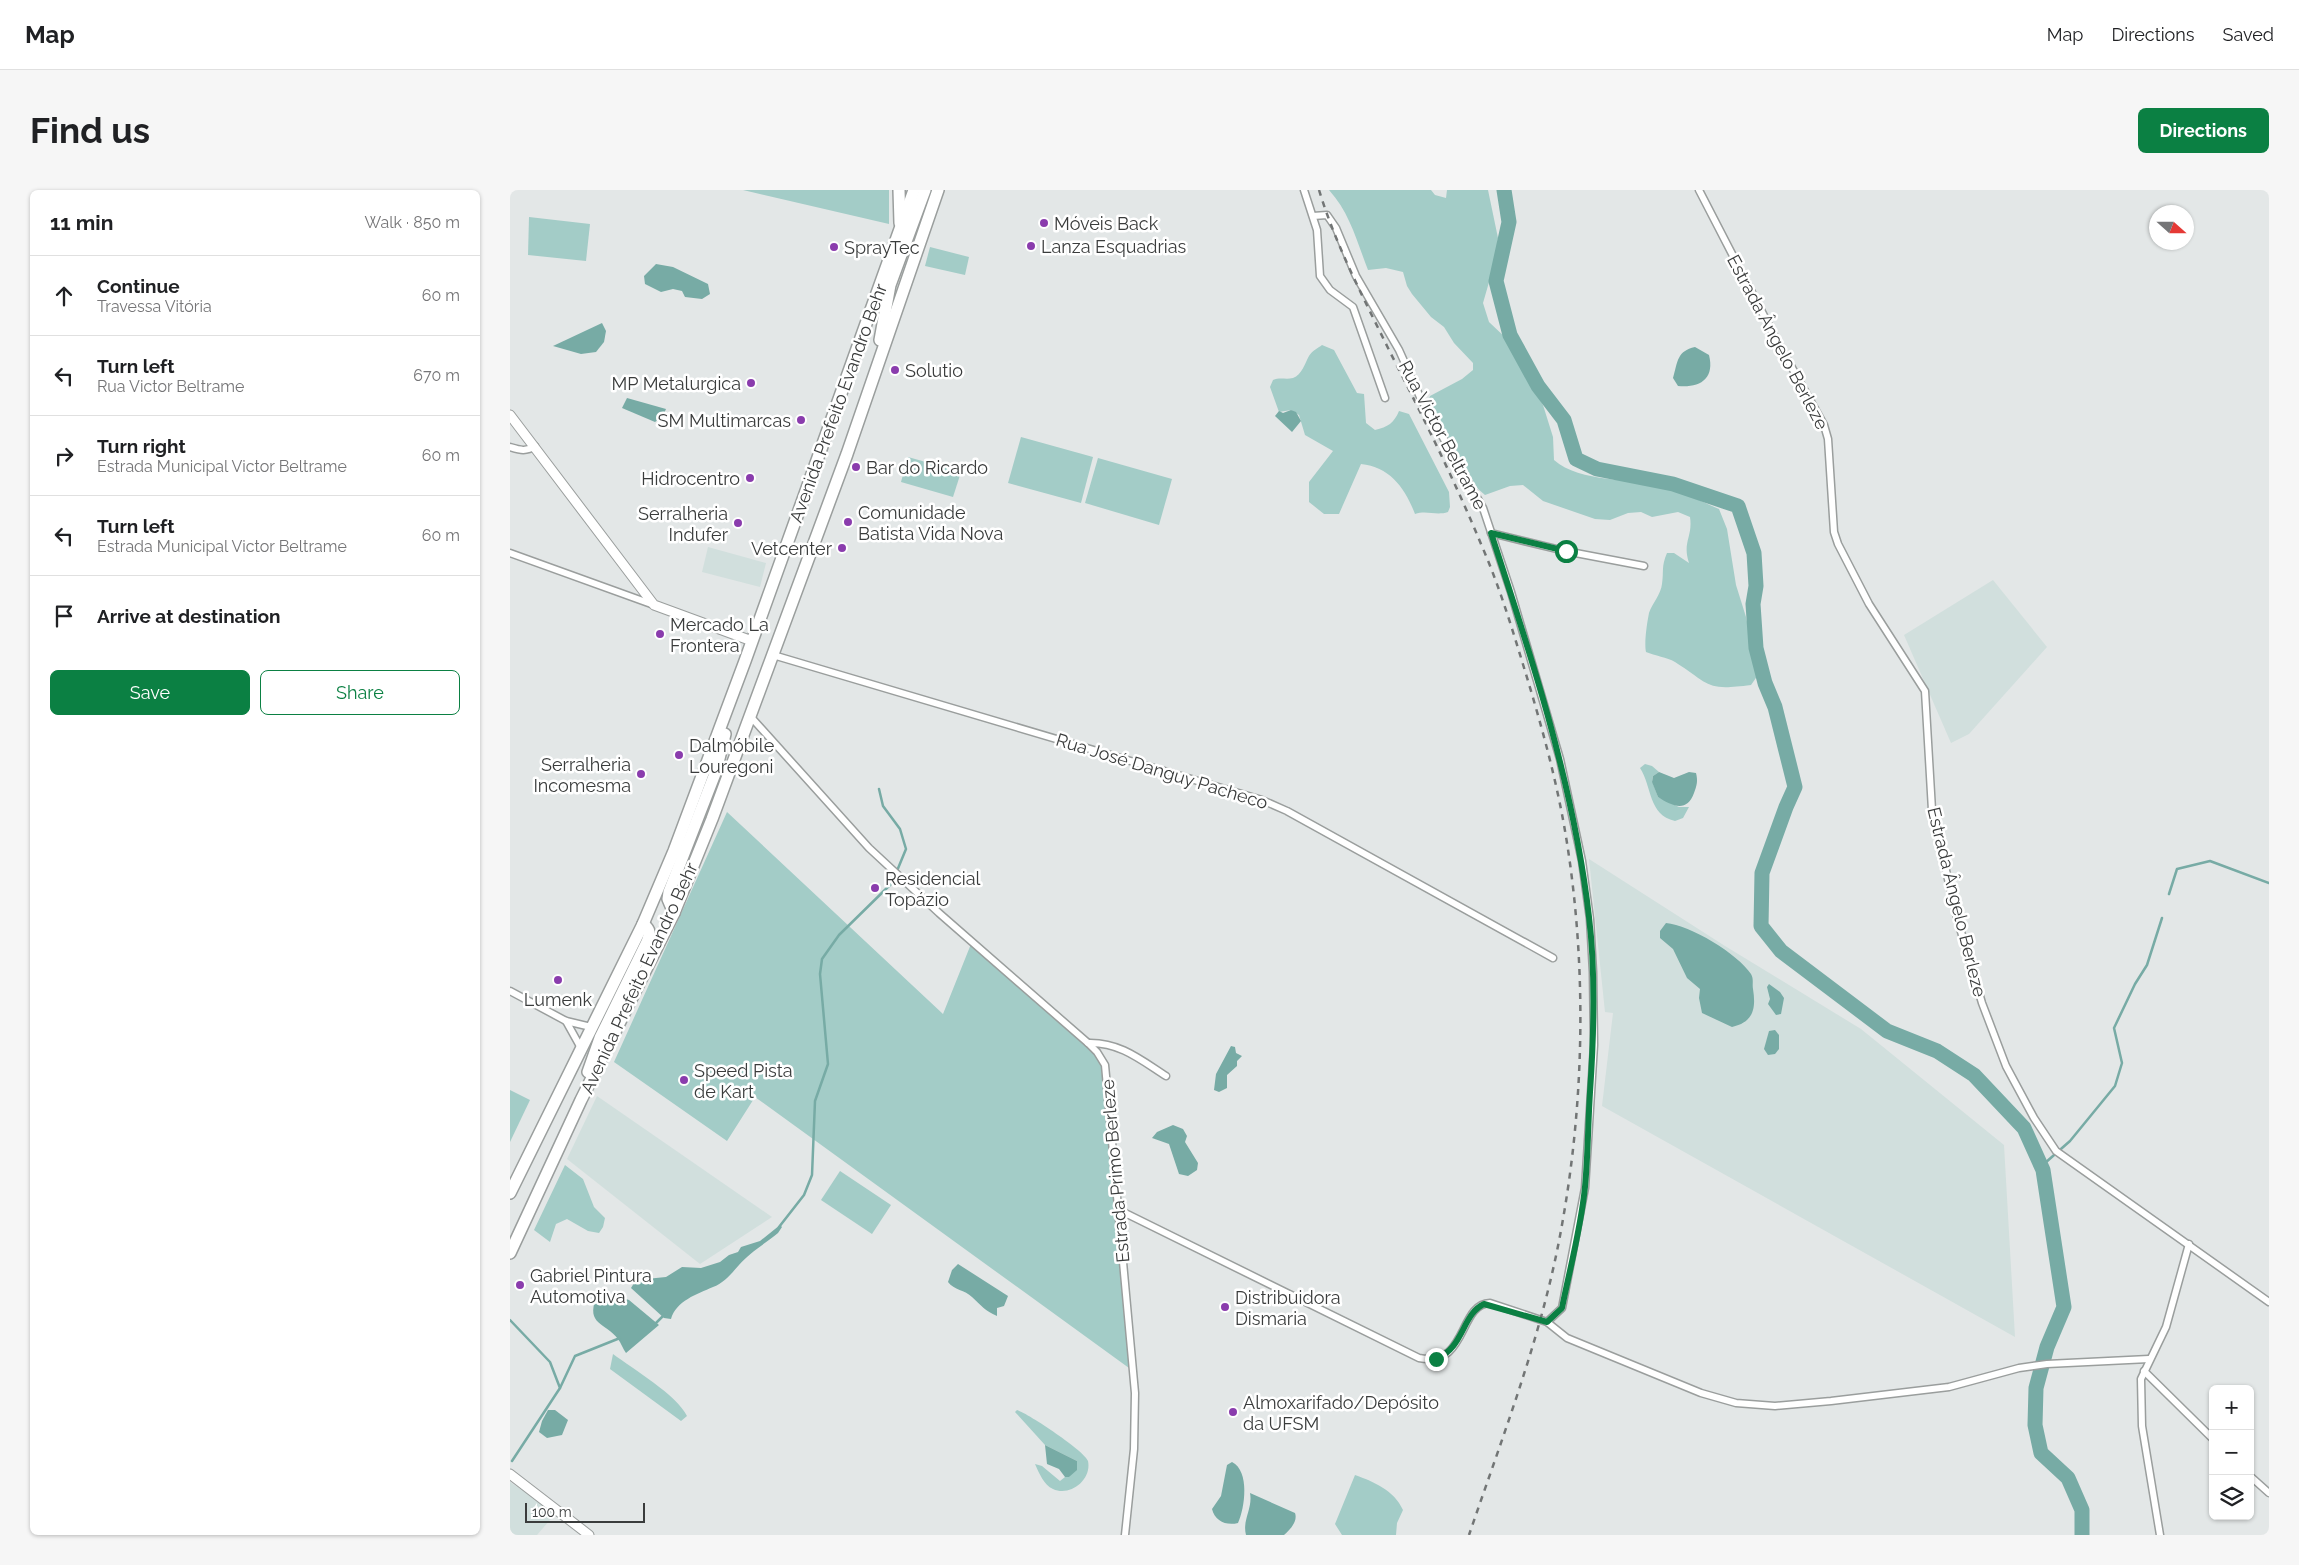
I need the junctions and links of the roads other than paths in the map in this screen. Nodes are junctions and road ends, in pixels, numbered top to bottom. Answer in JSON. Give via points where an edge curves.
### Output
{"nodes":[{"id":1,"x":899,"y":190,"type":"edge"},
{"id":2,"x":914,"y":190,"type":"edge"},
{"id":3,"x":925,"y":190,"type":"edge"},
{"id":4,"x":938,"y":190,"type":"edge"},
{"id":5,"x":1304,"y":190,"type":"edge"},
{"id":6,"x":1699,"y":190,"type":"edge"},
{"id":7,"x":1313,"y":216,"type":"junction"},
{"id":8,"x":900,"y":229,"type":"junction"},
{"id":9,"x":876,"y":367,"type":"junction"},
{"id":10,"x":1385,"y":398,"type":"dead end"},
{"id":11,"x":510,"y":416,"type":"edge"},
{"id":12,"x":535,"y":446,"type":"junction"},
{"id":13,"x":510,"y":447,"type":"edge"},
{"id":14,"x":1491,"y":533,"type":"junction"},
{"id":15,"x":510,"y":554,"type":"edge"},
{"id":16,"x":1644,"y":566,"type":"dead end"},
{"id":17,"x":654,"y":605,"type":"junction"},
{"id":18,"x":752,"y":641,"type":"junction"},
{"id":19,"x":773,"y":655,"type":"junction"},
{"id":20,"x":730,"y":703,"type":"junction"},
{"id":21,"x":750,"y":716,"type":"junction"},
{"id":22,"x":674,"y":913,"type":"junction"},
{"id":23,"x":643,"y":924,"type":"junction"},
{"id":24,"x":1553,"y":958,"type":"dead end"},
{"id":25,"x":510,"y":991,"type":"edge"},
{"id":26,"x":566,"y":1021,"type":"junction"},
{"id":27,"x":591,"y":1028,"type":"junction"},
{"id":28,"x":1088,"y":1043,"type":"junction"},
{"id":29,"x":581,"y":1048,"type":"junction"},
{"id":30,"x":1166,"y":1076,"type":"dead end"},
{"id":31,"x":581,"y":1100,"type":"junction"},
{"id":32,"x":510,"y":1193,"type":"edge"},
{"id":33,"x":1119,"y":1210,"type":"junction"},
{"id":34,"x":2189,"y":1244,"type":"junction"},
{"id":35,"x":510,"y":1253,"type":"edge"},
{"id":36,"x":2269,"y":1302,"type":"edge"},
{"id":37,"x":1547,"y":1322,"type":"junction"},
{"id":38,"x":2149,"y":1359,"type":"junction"},
{"id":39,"x":2144,"y":1371,"type":"junction"},
{"id":40,"x":2209,"y":1435,"type":"edge"},
{"id":41,"x":510,"y":1474,"type":"edge"},
{"id":42,"x":2254,"y":1480,"type":"edge"},
{"id":43,"x":2269,"y":1493,"type":"edge"},
{"id":44,"x":589,"y":1535,"type":"edge"},
{"id":45,"x":1125,"y":1535,"type":"edge"},
{"id":46,"x":2160,"y":1535,"type":"edge"}],
"edges":[{"from":1,"to":8,"type":"highway"},
{"from":2,"to":8,"type":"highway","name":"Avenida Prefeito Evandro Behr"},
{"from":3,"to":9,"type":"highway","via":[[890,284]]},
{"from":4,"to":9,"type":"highway","name":"Avenida Prefeito Evandro Behr"},
{"from":5,"to":7,"type":"street"},
{"from":6,"to":34,"type":"street","name":"Estrada Ângelo Berleze","via":[[1824,425],[1828,439],[1834,532],[1838,544],[1869,604],[1925,691],[1935,831],[1982,1003],[2006,1066],[2056,1151]]},
{"from":7,"to":10,"type":"street","via":[[1320,276],[1330,290],[1353,307]]},
{"from":7,"to":14,"type":"street","name":"Rua Victor Beltrame","via":[[1327,215],[1336,228],[1356,276],[1389,331],[1420,397],[1483,508]]},
{"from":8,"to":18,"type":"highway","name":"Avenida Prefeito Evandro Behr"},
{"from":9,"to":19,"type":"highway","name":"Avenida Prefeito Evandro Behr"},
{"from":11,"to":12,"type":"street"},
{"from":12,"to":13,"type":"street","via":[[520,451]]},
{"from":12,"to":17,"type":"street"},
{"from":14,"to":16,"type":"street"},
{"from":14,"to":37,"type":"street","name":"Rua Victor Beltrame","via":[[1560,759],[1582,861],[1590,919],[1594,1046],[1585,1188],[1562,1308]]},
{"from":15,"to":17,"type":"street"},
{"from":17,"to":18,"type":"street"},
{"from":18,"to":20,"type":"highway","name":"Avenida Prefeito Evandro Behr"},
{"from":19,"to":21,"type":"highway","name":"Avenida Prefeito Evandro Behr"},
{"from":19,"to":24,"type":"street","name":"Rua José Danguy Pacheco","via":[[1262,800]]},
{"from":20,"to":22,"type":"highway","via":[[716,771],[668,899]]},
{"from":20,"to":23,"type":"highway","name":"Avenida Prefeito Evandro Behr"},
{"from":21,"to":22,"type":"highway","name":"Avenida Prefeito Evandro Behr"},
{"from":21,"to":28,"type":"street","name":"Estrada Primo Berleze","via":[[869,848]]},
{"from":22,"to":31,"type":"highway","name":"Avenida Prefeito Evandro Behr"},
{"from":23,"to":27,"type":"highway","name":"Avenida Prefeito Evandro Behr"},
{"from":23,"to":31,"type":"highway","via":[[650,934],[600,1038]]},
{"from":25,"to":26,"type":"street"},
{"from":26,"to":27,"type":"street"},
{"from":26,"to":29,"type":"street"},
{"from":27,"to":29,"type":"highway","name":"Avenida Prefeito Evandro Behr"},
{"from":28,"to":30,"type":"street","via":[[1124,1049]]},
{"from":28,"to":33,"type":"street","name":"Estrada Primo Berleze","via":[[1101,1059],[1108,1078]]},
{"from":29,"to":32,"type":"highway","name":"Avenida Prefeito Evandro Behr"},
{"from":31,"to":35,"type":"highway","name":"Avenida Prefeito Evandro Behr"},
{"from":33,"to":37,"type":"street","via":[[1419,1358],[1436,1359],[1447,1353],[1459,1340],[1475,1310],[1484,1304]]},
{"from":33,"to":45,"type":"street","name":"Estrada Primo Berleze","via":[[1134,1393],[1134,1449]]},
{"from":34,"to":36,"type":"street","name":"Estrada Ângelo Berleze"},
{"from":34,"to":38,"type":"street","via":[[2176,1298]]},
{"from":37,"to":38,"type":"street","via":[[1567,1338],[1701,1393],[1736,1403],[1775,1406],[1949,1387],[2019,1368],[2047,1364]]},
{"from":38,"to":39,"type":"street"},
{"from":39,"to":40,"type":"street"},
{"from":39,"to":46,"type":"street","via":[[2140,1390],[2142,1426]]},
{"from":41,"to":44,"type":"street"},
{"from":42,"to":43,"type":"street"}]}
